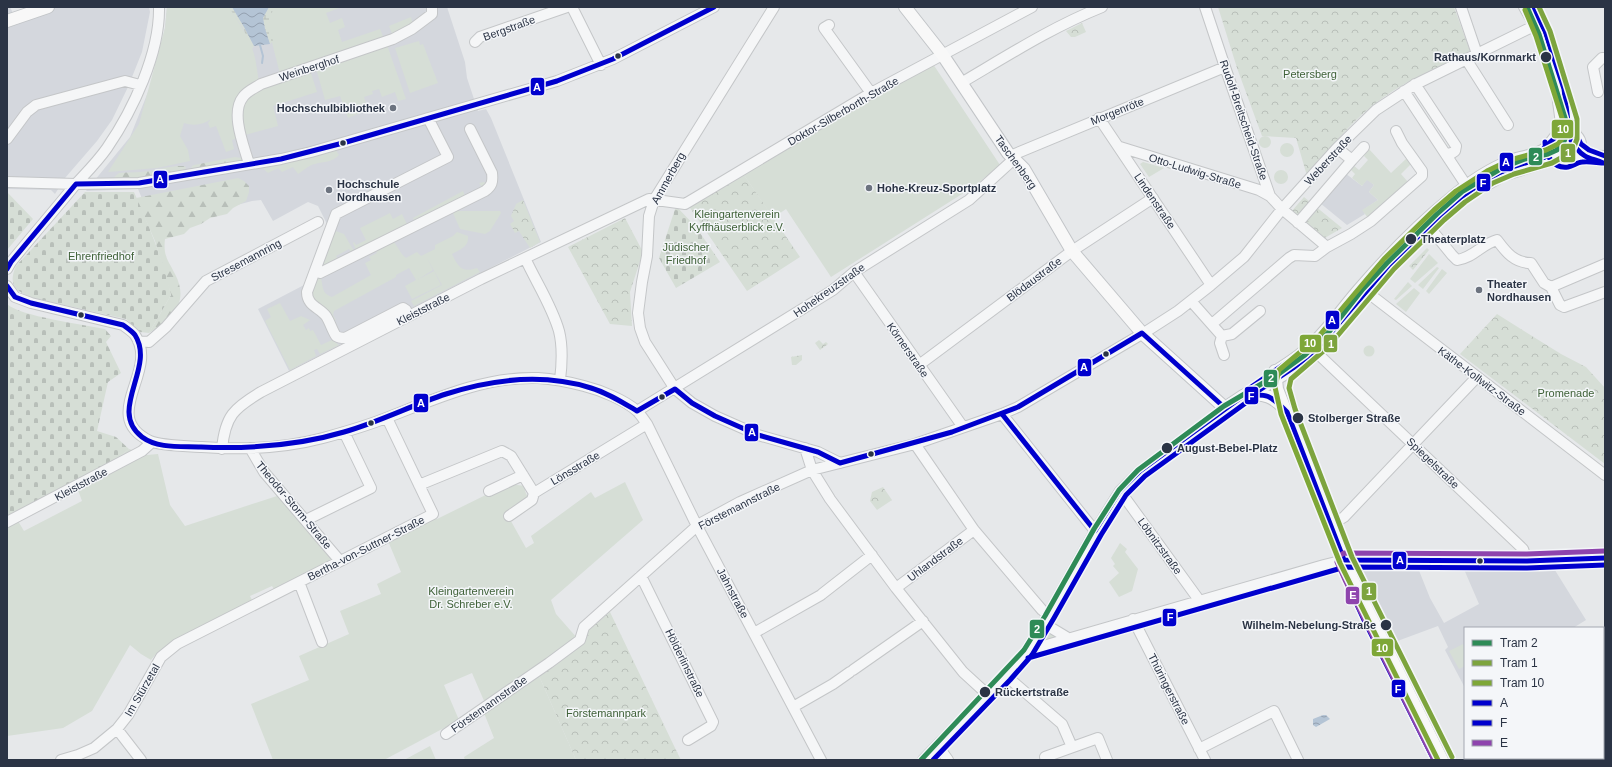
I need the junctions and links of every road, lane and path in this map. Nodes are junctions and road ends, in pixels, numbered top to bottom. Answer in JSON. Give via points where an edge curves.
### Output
{"nodes":[{"id":1,"x":48,"y":7,"type":"edge"},
{"id":2,"x":159,"y":7,"type":"edge"},
{"id":3,"x":432,"y":7,"type":"edge"},
{"id":4,"x":567,"y":7,"type":"edge"},
{"id":5,"x":572,"y":7,"type":"edge"},
{"id":6,"x":714,"y":7,"type":"edge"},
{"id":7,"x":774,"y":7,"type":"edge"},
{"id":8,"x":905,"y":7,"type":"edge"},
{"id":9,"x":1032,"y":7,"type":"edge"},
{"id":10,"x":1102,"y":7,"type":"edge"},
{"id":11,"x":1205,"y":7,"type":"edge"},
{"id":12,"x":1461,"y":7,"type":"edge"},
{"id":13,"x":1524,"y":7,"type":"edge"},
{"id":14,"x":1534,"y":7,"type":"edge"},
{"id":15,"x":7,"y":21,"type":"edge"},
{"id":16,"x":829,"y":24,"type":"dead end"},
{"id":17,"x":1537,"y":24,"type":"junction"},
{"id":18,"x":475,"y":42,"type":"dead end"},
{"id":19,"x":942,"y":54,"type":"junction"},
{"id":20,"x":1477,"y":54,"type":"junction"},
{"id":21,"x":1605,"y":58,"type":"edge"},
{"id":22,"x":1466,"y":59,"type":"junction"},
{"id":23,"x":601,"y":65,"type":"junction"},
{"id":24,"x":1225,"y":67,"type":"junction"},
{"id":25,"x":961,"y":83,"type":"junction"},
{"id":26,"x":1415,"y":84,"type":"junction"},
{"id":27,"x":140,"y":85,"type":"junction"},
{"id":28,"x":1404,"y":91,"type":"junction"},
{"id":29,"x":1598,"y":92,"type":"dead end"},
{"id":30,"x":871,"y":94,"type":"junction"},
{"id":31,"x":428,"y":118,"type":"junction"},
{"id":32,"x":1099,"y":118,"type":"junction"},
{"id":33,"x":1508,"y":125,"type":"dead end"},
{"id":34,"x":470,"y":129,"type":"dead end"},
{"id":35,"x":1396,"y":131,"type":"dead end"},
{"id":36,"x":1562,"y":131,"type":"junction"},
{"id":37,"x":1576,"y":134,"type":"junction"},
{"id":38,"x":7,"y":139,"type":"edge"},
{"id":39,"x":1552,"y":142,"type":"junction"},
{"id":40,"x":1581,"y":144,"type":"junction"},
{"id":41,"x":1364,"y":146,"type":"dead end"},
{"id":42,"x":1120,"y":147,"type":"junction"},
{"id":43,"x":1337,"y":148,"type":"junction"},
{"id":44,"x":1447,"y":154,"type":"junction"},
{"id":45,"x":1577,"y":155,"type":"junction"},
{"id":46,"x":1605,"y":156,"type":"edge"},
{"id":47,"x":1012,"y":157,"type":"junction"},
{"id":48,"x":1559,"y":158,"type":"junction"},
{"id":49,"x":1352,"y":160,"type":"junction"},
{"id":50,"x":249,"y":164,"type":"junction"},
{"id":51,"x":7,"y":182,"type":"edge"},
{"id":52,"x":76,"y":184,"type":"junction"},
{"id":53,"x":1468,"y":189,"type":"junction"},
{"id":54,"x":1270,"y":196,"type":"junction"},
{"id":55,"x":1153,"y":198,"type":"junction"},
{"id":56,"x":654,"y":200,"type":"junction"},
{"id":57,"x":1282,"y":209,"type":"junction"},
{"id":58,"x":318,"y":222,"type":"dead end"},
{"id":59,"x":1298,"y":223,"type":"junction"},
{"id":60,"x":1430,"y":228,"type":"junction"},
{"id":61,"x":1327,"y":247,"type":"junction"},
{"id":62,"x":1072,"y":251,"type":"junction"},
{"id":63,"x":525,"y":258,"type":"junction"},
{"id":64,"x":1605,"y":264,"type":"edge"},
{"id":65,"x":7,"y":270,"type":"edge"},
{"id":66,"x":316,"y":272,"type":"junction"},
{"id":67,"x":854,"y":272,"type":"junction"},
{"id":68,"x":1212,"y":285,"type":"junction"},
{"id":69,"x":7,"y":286,"type":"edge"},
{"id":70,"x":1551,"y":287,"type":"junction"},
{"id":71,"x":1364,"y":290,"type":"junction"},
{"id":72,"x":1604,"y":294,"type":"edge"},
{"id":73,"x":1191,"y":301,"type":"junction"},
{"id":74,"x":1260,"y":311,"type":"dead end"},
{"id":75,"x":409,"y":316,"type":"junction"},
{"id":76,"x":1212,"y":324,"type":"junction"},
{"id":77,"x":1142,"y":333,"type":"junction"},
{"id":78,"x":1222,"y":336,"type":"junction"},
{"id":79,"x":138,"y":341,"type":"junction"},
{"id":80,"x":1316,"y":353,"type":"junction"},
{"id":81,"x":1224,"y":355,"type":"dead end"},
{"id":82,"x":919,"y":365,"type":"junction"},
{"id":83,"x":1275,"y":376,"type":"junction"},
{"id":84,"x":1477,"y":377,"type":"junction"},
{"id":85,"x":560,"y":380,"type":"junction"},
{"id":86,"x":675,"y":389,"type":"junction"},
{"id":87,"x":1244,"y":396,"type":"junction"},
{"id":88,"x":1225,"y":408,"type":"junction"},
{"id":89,"x":637,"y":411,"type":"junction"},
{"id":90,"x":1287,"y":412,"type":"junction"},
{"id":91,"x":1002,"y":414,"type":"junction"},
{"id":92,"x":386,"y":418,"type":"junction"},
{"id":93,"x":647,"y":424,"type":"junction"},
{"id":94,"x":963,"y":427,"type":"junction"},
{"id":95,"x":344,"y":432,"type":"junction"},
{"id":96,"x":152,"y":442,"type":"junction"},
{"id":97,"x":915,"y":444,"type":"junction"},
{"id":98,"x":1413,"y":444,"type":"junction"},
{"id":99,"x":250,"y":448,"type":"junction"},
{"id":100,"x":805,"y":448,"type":"junction"},
{"id":101,"x":222,"y":449,"type":"junction"},
{"id":102,"x":840,"y":463,"type":"junction"},
{"id":103,"x":812,"y":470,"type":"junction"},
{"id":104,"x":523,"y":474,"type":"junction"},
{"id":105,"x":1605,"y":475,"type":"edge"},
{"id":106,"x":419,"y":485,"type":"junction"},
{"id":107,"x":489,"y":491,"type":"dead end"},
{"id":108,"x":1120,"y":491,"type":"junction"},
{"id":109,"x":534,"y":493,"type":"junction"},
{"id":110,"x":509,"y":516,"type":"dead end"},
{"id":111,"x":306,"y":520,"type":"junction"},
{"id":112,"x":7,"y":522,"type":"edge"},
{"id":113,"x":1331,"y":525,"type":"junction"},
{"id":114,"x":697,"y":526,"type":"junction"},
{"id":115,"x":974,"y":530,"type":"junction"},
{"id":116,"x":1095,"y":531,"type":"junction"},
{"id":117,"x":872,"y":555,"type":"junction"},
{"id":118,"x":1605,"y":558,"type":"edge"},
{"id":119,"x":1344,"y":560,"type":"junction"},
{"id":120,"x":340,"y":561,"type":"junction"},
{"id":121,"x":1527,"y":561,"type":"junction"},
{"id":122,"x":641,"y":576,"type":"junction"},
{"id":123,"x":299,"y":582,"type":"junction"},
{"id":124,"x":896,"y":588,"type":"junction"},
{"id":125,"x":1199,"y":600,"type":"junction"},
{"id":126,"x":1046,"y":619,"type":"junction"},
{"id":127,"x":1134,"y":619,"type":"junction"},
{"id":128,"x":923,"y":621,"type":"junction"},
{"id":129,"x":754,"y":633,"type":"junction"},
{"id":130,"x":1068,"y":638,"type":"junction"},
{"id":131,"x":322,"y":642,"type":"dead end"},
{"id":132,"x":168,"y":651,"type":"joint"},
{"id":133,"x":1026,"y":651,"type":"junction"},
{"id":134,"x":1005,"y":675,"type":"junction"},
{"id":135,"x":987,"y":694,"type":"junction"},
{"id":136,"x":793,"y":707,"type":"junction"},
{"id":137,"x":117,"y":730,"type":"junction"},
{"id":138,"x":446,"y":734,"type":"dead end"},
{"id":139,"x":688,"y":740,"type":"dead end"},
{"id":140,"x":938,"y":746,"type":"junction"},
{"id":141,"x":1072,"y":747,"type":"junction"},
{"id":142,"x":1199,"y":749,"type":"junction"},
{"id":143,"x":62,"y":760,"type":"edge"},
{"id":144,"x":141,"y":760,"type":"edge"},
{"id":145,"x":821,"y":760,"type":"edge"},
{"id":146,"x":923,"y":760,"type":"edge"},
{"id":147,"x":948,"y":760,"type":"edge"},
{"id":148,"x":1046,"y":760,"type":"edge"},
{"id":149,"x":1107,"y":760,"type":"edge"},
{"id":150,"x":1205,"y":760,"type":"edge"},
{"id":151,"x":1298,"y":760,"type":"edge"},
{"id":152,"x":1442,"y":760,"type":"edge"}],
"edges":[{"from":1,"to":15,"type":"main road"},
{"from":2,"to":27,"type":"street","via":[[154,53]]},
{"from":3,"to":50,"type":"street","name":"Weinberghof","via":[[432,14],[393,39],[261,84],[243,96],[237,116]]},
{"from":4,"to":18,"type":"street","name":"Bergstraße","via":[[480,37]]},
{"from":5,"to":23,"type":"street"},
{"from":6,"to":23,"type":"street"},
{"from":7,"to":56,"type":"street","name":"Ammerberg"},
{"from":8,"to":19,"type":"main road","name":"Taschenberg"},
{"from":9,"to":19,"type":"street","name":"Doktor-Silberborth-Straße"},
{"from":10,"to":25,"type":"street","via":[[1032,40]]},
{"from":11,"to":24,"type":"street","name":"Rudolf-Breitscheid-Straße"},
{"from":12,"to":20,"type":"street"},
{"from":13,"to":17,"type":"street"},
{"from":14,"to":17,"type":"street"},
{"from":16,"to":30,"type":"street","via":[[824,28]]},
{"from":17,"to":20,"type":"street","name":"Weberstraße"},
{"from":17,"to":36,"type":"street","via":[[1557,91]]},
{"from":17,"to":37,"type":"street"},
{"from":19,"to":25,"type":"main road","name":"Taschenberg"},
{"from":19,"to":30,"type":"street","name":"Doktor-Silberborth-Straße"},
{"from":20,"to":22,"type":"street","name":"Weberstraße"},
{"from":21,"to":29,"type":"street","via":[[1593,67]]},
{"from":22,"to":26,"type":"street","name":"Weberstraße"},
{"from":22,"to":33,"type":"street"},
{"from":23,"to":31,"type":"street","via":[[557,81]]},
{"from":24,"to":32,"type":"street","name":"Morgenröte"},
{"from":24,"to":54,"type":"street","name":"Rudolf-Breitscheid-Straße"},
{"from":25,"to":47,"type":"main road","name":"Taschenberg"},
{"from":26,"to":28,"type":"street","name":"Weberstraße"},
{"from":26,"to":44,"type":"street","via":[[1456,146],[1455,151]]},
{"from":27,"to":38,"type":"street","via":[[125,81],[36,105],[24,115]]},
{"from":27,"to":52,"type":"street","via":[[122,125],[106,149]]},
{"from":28,"to":43,"type":"street","name":"Weberstraße","via":[[1376,110]]},
{"from":28,"to":44,"type":"street"},
{"from":30,"to":56,"type":"street","name":"Doktor-Silberborth-Straße","via":[[685,204]]},
{"from":31,"to":50,"type":"street","via":[[310,152]]},
{"from":31,"to":66,"type":"street","via":[[448,157],[336,214]]},
{"from":32,"to":42,"type":"street","name":"Lindenstraße"},
{"from":32,"to":47,"type":"street","name":"Morgenröte"},
{"from":34,"to":66,"type":"street","via":[[492,174],[493,182],[486,191],[320,273]]},
{"from":35,"to":61,"type":"street","via":[[1422,171],[1422,176],[1371,220]]},
{"from":36,"to":37,"type":"street"},
{"from":36,"to":39,"type":"street"},
{"from":37,"to":40,"type":"street"},
{"from":39,"to":48,"type":"street","via":[[1553,152]]},
{"from":39,"to":53,"type":"street","via":[[1541,151],[1496,167]]},
{"from":40,"to":45,"type":"street"},
{"from":40,"to":46,"type":"street"},
{"from":41,"to":49,"type":"street"},
{"from":42,"to":54,"type":"street","name":"Otto-Ludwig-Straße","via":[[1259,190]]},
{"from":42,"to":55,"type":"street","name":"Lindenstraße"},
{"from":43,"to":49,"type":"street"},
{"from":43,"to":57,"type":"street","name":"Weberstraße"},
{"from":44,"to":53,"type":"street"},
{"from":45,"to":46,"type":"street"},
{"from":45,"to":48,"type":"street","via":[[1571,160]]},
{"from":47,"to":62,"type":"main road","name":"Taschenberg","via":[[1024,169]]},
{"from":47,"to":67,"type":"street","name":"Hohekreuzstraße","via":[[969,200]]},
{"from":48,"to":53,"type":"street"},
{"from":49,"to":59,"type":"street"},
{"from":50,"to":52,"type":"street","via":[[139,183]]},
{"from":51,"to":52,"type":"street"},
{"from":52,"to":65,"type":"street"},
{"from":53,"to":60,"type":"street"},
{"from":53,"to":71,"type":"street","via":[[1431,215],[1384,260]]},
{"from":54,"to":57,"type":"street","name":"Rudolf-Breitscheid-Straße"},
{"from":55,"to":62,"type":"street","name":"Blödaustraße"},
{"from":55,"to":68,"type":"street","name":"Lindenstraße"},
{"from":56,"to":63,"type":"street","name":"Kleiststraße","via":[[649,199]]},
{"from":56,"to":86,"type":"street","name":"Ammerberg","via":[[649,216],[647,256],[638,313],[645,342]]},
{"from":57,"to":59,"type":"street","name":"Rudolf-Breitscheid-Straße"},
{"from":57,"to":68,"type":"street","name":"Weberstraße","via":[[1244,257]]},
{"from":58,"to":79,"type":"street","name":"Stresemannring","via":[[206,281],[166,327],[149,342]]},
{"from":59,"to":61,"type":"street","name":"Rudolf-Breitscheid-Straße"},
{"from":60,"to":70,"type":"street","via":[[1457,260],[1464,259],[1496,240],[1512,258],[1531,263],[1544,283]]},
{"from":60,"to":71,"type":"street"},
{"from":61,"to":76,"type":"street","via":[[1314,256],[1294,255],[1289,258]]},
{"from":62,"to":77,"type":"main road","name":"Taschenberg"},
{"from":62,"to":82,"type":"street","name":"Blödaustraße"},
{"from":63,"to":75,"type":"street","name":"Kleiststraße"},
{"from":63,"to":85,"type":"street","via":[[559,332],[562,350]]},
{"from":64,"to":70,"type":"street"},
{"from":66,"to":75,"type":"street","via":[[308,296],[340,338],[345,338],[403,308]]},
{"from":67,"to":82,"type":"street","name":"Körnerstraße"},
{"from":67,"to":86,"type":"street","name":"Hohekreuzstraße","via":[[833,290]]},
{"from":68,"to":73,"type":"street","name":"Weberstraße"},
{"from":69,"to":79,"type":"street","via":[[15,297],[122,325],[134,334]]},
{"from":70,"to":72,"type":"street","via":[[1564,307]]},
{"from":71,"to":80,"type":"street"},
{"from":71,"to":83,"type":"street","via":[[1310,346]]},
{"from":71,"to":84,"type":"street","name":"Käthe-Kollwitz-Straße"},
{"from":73,"to":76,"type":"street"},
{"from":73,"to":77,"type":"street","name":"Weberstraße"},
{"from":74,"to":78,"type":"street","via":[[1232,334]]},
{"from":75,"to":101,"type":"street","name":"Kleiststraße","via":[[244,402],[225,426]]},
{"from":76,"to":78,"type":"street"},
{"from":77,"to":88,"type":"main road"},
{"from":77,"to":91,"type":"street"},
{"from":78,"to":81,"type":"street","via":[[1220,343]]},
{"from":79,"to":96,"type":"street","via":[[142,362],[129,402],[128,415],[140,436]]},
{"from":80,"to":83,"type":"street","via":[[1295,369]]},
{"from":80,"to":98,"type":"street","name":"Spiegelstraße"},
{"from":82,"to":94,"type":"street","name":"Körnerstraße"},
{"from":83,"to":87,"type":"main road","via":[[1248,390]]},
{"from":83,"to":90,"type":"main road","via":[[1277,389]]},
{"from":84,"to":98,"type":"street"},
{"from":84,"to":105,"type":"street","name":"Käthe-Kollwitz-Straße"},
{"from":85,"to":89,"type":"street","via":[[594,389]]},
{"from":85,"to":92,"type":"street","via":[[522,379],[473,386]]},
{"from":86,"to":89,"type":"street","name":"Hohekreuzstraße"},
{"from":86,"to":100,"type":"street","name":"Ammerberg","via":[[692,403],[715,416],[758,435]]},
{"from":87,"to":88,"type":"main road"},
{"from":87,"to":90,"type":"main road","via":[[1267,395]]},
{"from":88,"to":108,"type":"street","via":[[1140,471]]},
{"from":89,"to":93,"type":"street"},
{"from":90,"to":113,"type":"main road"},
{"from":91,"to":94,"type":"street","name":"Förstemannstraße"},
{"from":91,"to":116,"type":"street"},
{"from":92,"to":95,"type":"street"},
{"from":92,"to":106,"type":"street"},
{"from":93,"to":109,"type":"street","name":"Lönsstraße"},
{"from":93,"to":114,"type":"street","name":"Jahnstraße"},
{"from":94,"to":97,"type":"street","name":"Förstemannstraße"},
{"from":95,"to":99,"type":"street","via":[[290,444]]},
{"from":95,"to":111,"type":"street","via":[[371,488]]},
{"from":96,"to":101,"type":"street"},
{"from":96,"to":112,"type":"street","name":"Kleiststraße","via":[[142,451]]},
{"from":97,"to":102,"type":"street","name":"Förstemannstraße"},
{"from":97,"to":115,"type":"street"},
{"from":98,"to":113,"type":"street","via":[[1344,517]]},
{"from":98,"to":121,"type":"street","name":"Spiegelstraße","via":[[1523,548]]},
{"from":99,"to":101,"type":"street"},
{"from":99,"to":111,"type":"street","name":"Theodor-Storm-Straße","via":[[264,472]]},
{"from":100,"to":102,"type":"street","name":"Ammerberg"},
{"from":100,"to":103,"type":"street"},
{"from":102,"to":103,"type":"street","name":"Förstemannstraße"},
{"from":103,"to":114,"type":"street","name":"Förstemannstraße","via":[[740,502]]},
{"from":103,"to":117,"type":"street","via":[[830,499]]},
{"from":104,"to":106,"type":"street","via":[[511,456],[502,451]]},
{"from":104,"to":107,"type":"street"},
{"from":104,"to":109,"type":"street"},
{"from":106,"to":120,"type":"street","name":"Bertha-von-Suttner-Straße","via":[[433,514]]},
{"from":108,"to":116,"type":"street"},
{"from":108,"to":125,"type":"street","name":"Löbnitzstraße"},
{"from":109,"to":110,"type":"street","name":"Lönsstraße","via":[[532,500]]},
{"from":111,"to":120,"type":"street","name":"Theodor-Storm-Straße"},
{"from":113,"to":119,"type":"main road"},
{"from":114,"to":122,"type":"street","name":"Förstemannstraße"},
{"from":114,"to":129,"type":"street","name":"Jahnstraße"},
{"from":115,"to":124,"type":"street","name":"Uhlandstraße"},
{"from":115,"to":126,"type":"street","via":[[1042,610]]},
{"from":116,"to":126,"type":"street"},
{"from":117,"to":124,"type":"street"},
{"from":117,"to":129,"type":"street","via":[[821,594]]},
{"from":118,"to":121,"type":"street"},
{"from":119,"to":121,"type":"street"},
{"from":119,"to":125,"type":"street"},
{"from":119,"to":152,"type":"main road"},
{"from":120,"to":123,"type":"street","name":"Bertha-von-Suttner-Straße"},
{"from":122,"to":138,"type":"street","name":"Förstemannstraße","via":[[584,627],[580,640]]},
{"from":122,"to":139,"type":"street","name":"Hölderlinstraße","via":[[713,722]]},
{"from":123,"to":131,"type":"street","name":"Bertha-von-Suttner-Straße"},
{"from":123,"to":132,"type":"street","name":"Bertha-von-Suttner-Straße"},
{"from":124,"to":128,"type":"street"},
{"from":125,"to":127,"type":"street"},
{"from":126,"to":130,"type":"street"},
{"from":126,"to":133,"type":"street"},
{"from":127,"to":130,"type":"street"},
{"from":127,"to":142,"type":"street","name":"Thüringerstraße"},
{"from":128,"to":135,"type":"street","via":[[963,672]]},
{"from":128,"to":136,"type":"street","via":[[833,684]]},
{"from":129,"to":136,"type":"street","name":"Jahnstraße"},
{"from":130,"to":133,"type":"street"},
{"from":132,"to":137,"type":"street","name":"Im Stürzetal","via":[[161,657]]},
{"from":133,"to":134,"type":"street"},
{"from":134,"to":135,"type":"street"},
{"from":134,"to":141,"type":"street","via":[[1062,724]]},
{"from":135,"to":140,"type":"street"},
{"from":136,"to":145,"type":"street","name":"Jahnstraße"},
{"from":137,"to":143,"type":"street","name":"Im Stürzetal","via":[[94,748]]},
{"from":137,"to":144,"type":"street"},
{"from":140,"to":146,"type":"street"},
{"from":140,"to":147,"type":"street"},
{"from":141,"to":148,"type":"street","via":[[1045,757]]},
{"from":141,"to":149,"type":"street","via":[[1098,738]]},
{"from":142,"to":150,"type":"street","name":"Thüringerstraße"},
{"from":142,"to":151,"type":"street","via":[[1274,711]]}]}
